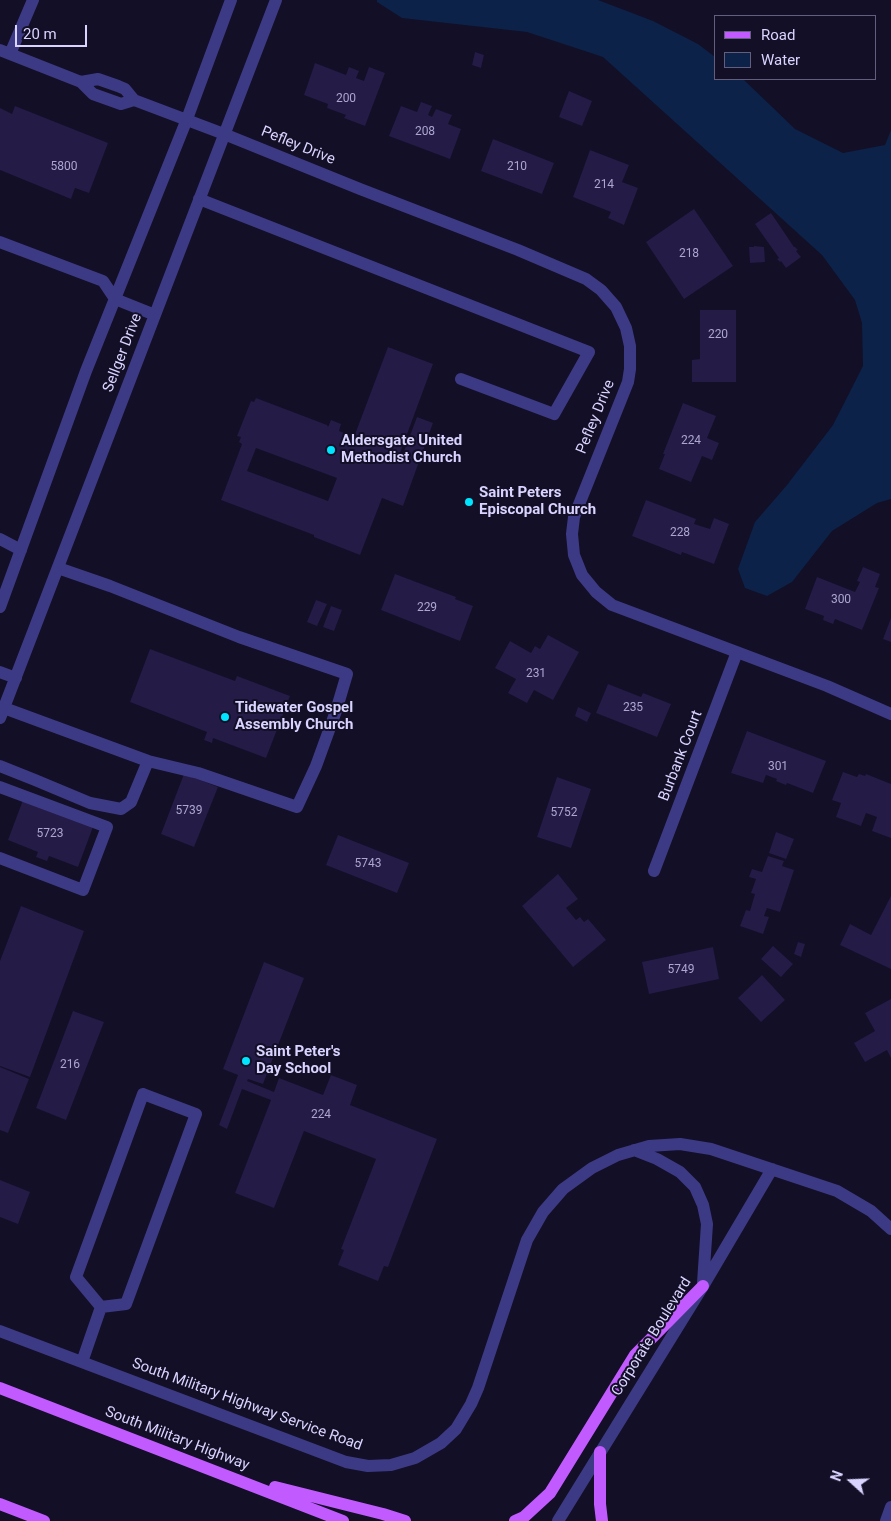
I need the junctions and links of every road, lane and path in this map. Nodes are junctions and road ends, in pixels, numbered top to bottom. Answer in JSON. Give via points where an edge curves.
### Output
{"nodes":[{"id":1,"x":33,"y":0,"type":"edge"},
{"id":2,"x":232,"y":0,"type":"edge"},
{"id":3,"x":276,"y":0,"type":"edge"},
{"id":4,"x":5,"y":52,"type":"edge"},
{"id":5,"x":187,"y":119,"type":"junction"},
{"id":6,"x":224,"y":134,"type":"junction"},
{"id":7,"x":199,"y":199,"type":"junction"},
{"id":8,"x":0,"y":242,"type":"edge"},
{"id":9,"x":115,"y":299,"type":"junction"},
{"id":10,"x":155,"y":314,"type":"junction"},
{"id":11,"x":461,"y":379,"type":"dead end"},
{"id":12,"x":0,"y":539,"type":"edge"},
{"id":13,"x":21,"y":550,"type":"junction"},
{"id":14,"x":58,"y":568,"type":"junction"},
{"id":15,"x":0,"y":606,"type":"edge"},
{"id":16,"x":737,"y":652,"type":"junction"},
{"id":17,"x":0,"y":672,"type":"edge"},
{"id":18,"x":16,"y":678,"type":"junction"},
{"id":19,"x":2,"y":713,"type":"edge"},
{"id":20,"x":891,"y":714,"type":"edge"},
{"id":21,"x":148,"y":761,"type":"junction"},
{"id":22,"x":0,"y":766,"type":"edge"},
{"id":23,"x":0,"y":787,"type":"edge"},
{"id":24,"x":0,"y":858,"type":"edge"},
{"id":25,"x":654,"y":871,"type":"dead end"},
{"id":26,"x":634,"y":1150,"type":"junction"},
{"id":27,"x":772,"y":1169,"type":"junction"},
{"id":28,"x":891,"y":1229,"type":"edge"},
{"id":29,"x":703,"y":1286,"type":"junction"},
{"id":30,"x":101,"y":1307,"type":"junction"},
{"id":31,"x":0,"y":1331,"type":"edge"},
{"id":32,"x":82,"y":1362,"type":"junction"},
{"id":33,"x":0,"y":1388,"type":"edge"},
{"id":34,"x":600,"y":1452,"type":"junction"},
{"id":35,"x":226,"y":1475,"type":"junction"},
{"id":36,"x":0,"y":1506,"type":"edge"},
{"id":37,"x":891,"y":1507,"type":"edge"},
{"id":38,"x":25,"y":1521,"type":"edge"},
{"id":39,"x":44,"y":1521,"type":"edge"},
{"id":40,"x":343,"y":1521,"type":"edge"},
{"id":41,"x":406,"y":1521,"type":"edge"},
{"id":42,"x":515,"y":1521,"type":"edge"},
{"id":43,"x":558,"y":1521,"type":"edge"},
{"id":44,"x":602,"y":1521,"type":"edge"},
{"id":45,"x":886,"y":1521,"type":"edge"}],
"edges":[{"from":1,"to":4,"type":"street"},
{"from":2,"to":5,"type":"street","name":"Sellger Drive"},
{"from":3,"to":6,"type":"street","name":"Sellger Drive"},
{"from":4,"to":5,"type":"street","name":"Pefley Drive","via":[[82,82],[93,94],[121,104],[134,100]]},
{"from":5,"to":6,"type":"street","name":"Pefley Drive"},
{"from":5,"to":9,"type":"street","name":"Sellger Drive"},
{"from":6,"to":7,"type":"street","name":"Sellger Drive"},
{"from":6,"to":16,"type":"street","name":"Pefley Drive","via":[[518,250],[586,279],[601,290],[616,308],[626,328],[630,369],[628,382],[574,516],[574,555],[582,575],[612,605]]},
{"from":7,"to":10,"type":"street","name":"Sellger Drive"},
{"from":7,"to":11,"type":"street","via":[[589,352],[554,414]]},
{"from":8,"to":9,"type":"street","via":[[103,281]]},
{"from":9,"to":10,"type":"street"},
{"from":9,"to":13,"type":"street","name":"Sellger Drive"},
{"from":10,"to":14,"type":"street","name":"Sellger Drive"},
{"from":12,"to":13,"type":"street"},
{"from":13,"to":15,"type":"street","name":"Sellger Drive"},
{"from":14,"to":18,"type":"street","name":"Sellger Drive"},
{"from":14,"to":21,"type":"street","via":[[347,674],[316,766],[297,808],[198,773]]},
{"from":16,"to":20,"type":"street","name":"Pefley Drive"},
{"from":16,"to":25,"type":"street","name":"Burbank Court"},
{"from":17,"to":18,"type":"street"},
{"from":18,"to":19,"type":"street","name":"Sellger Drive"},
{"from":19,"to":21,"type":"street"},
{"from":21,"to":22,"type":"street","via":[[131,802],[121,809],[90,803]]},
{"from":23,"to":24,"type":"street","via":[[107,827],[83,890]]},
{"from":26,"to":27,"type":"street","name":"South Military Highway Service Road","via":[[680,1144],[712,1149]]},
{"from":26,"to":29,"type":"street","via":[[680,1172],[695,1186],[707,1224]]},
{"from":26,"to":32,"type":"street","name":"South Military Highway Service Road","via":[[592,1168],[563,1189],[542,1212],[528,1240],[471,1404],[456,1429],[441,1443],[415,1458],[391,1465],[368,1466],[346,1462]]},
{"from":27,"to":28,"type":"street","name":"South Military Highway Service Road","via":[[836,1191],[871,1211]]},
{"from":27,"to":29,"type":"street","name":"Corporate Boulevard"},
{"from":29,"to":34,"type":"street","name":"Corporate Boulevard"},
{"from":29,"to":42,"type":"main road","via":[[635,1355],[550,1493]]},
{"from":30,"to":30,"type":"street","via":[[126,1304],[196,1114],[143,1094],[76,1277]]},
{"from":30,"to":32,"type":"street"},
{"from":31,"to":32,"type":"street","name":"South Military Highway Service Road"},
{"from":33,"to":35,"type":"main road","name":"South Military Highway"},
{"from":34,"to":43,"type":"street","name":"Corporate Boulevard"},
{"from":34,"to":44,"type":"main road"},
{"from":35,"to":40,"type":"main road","name":"South Military Highway"},
{"from":35,"to":41,"type":"main road"},
{"from":36,"to":38,"type":"main road"},
{"from":36,"to":39,"type":"main road"},
{"from":37,"to":45,"type":"street"}]}
